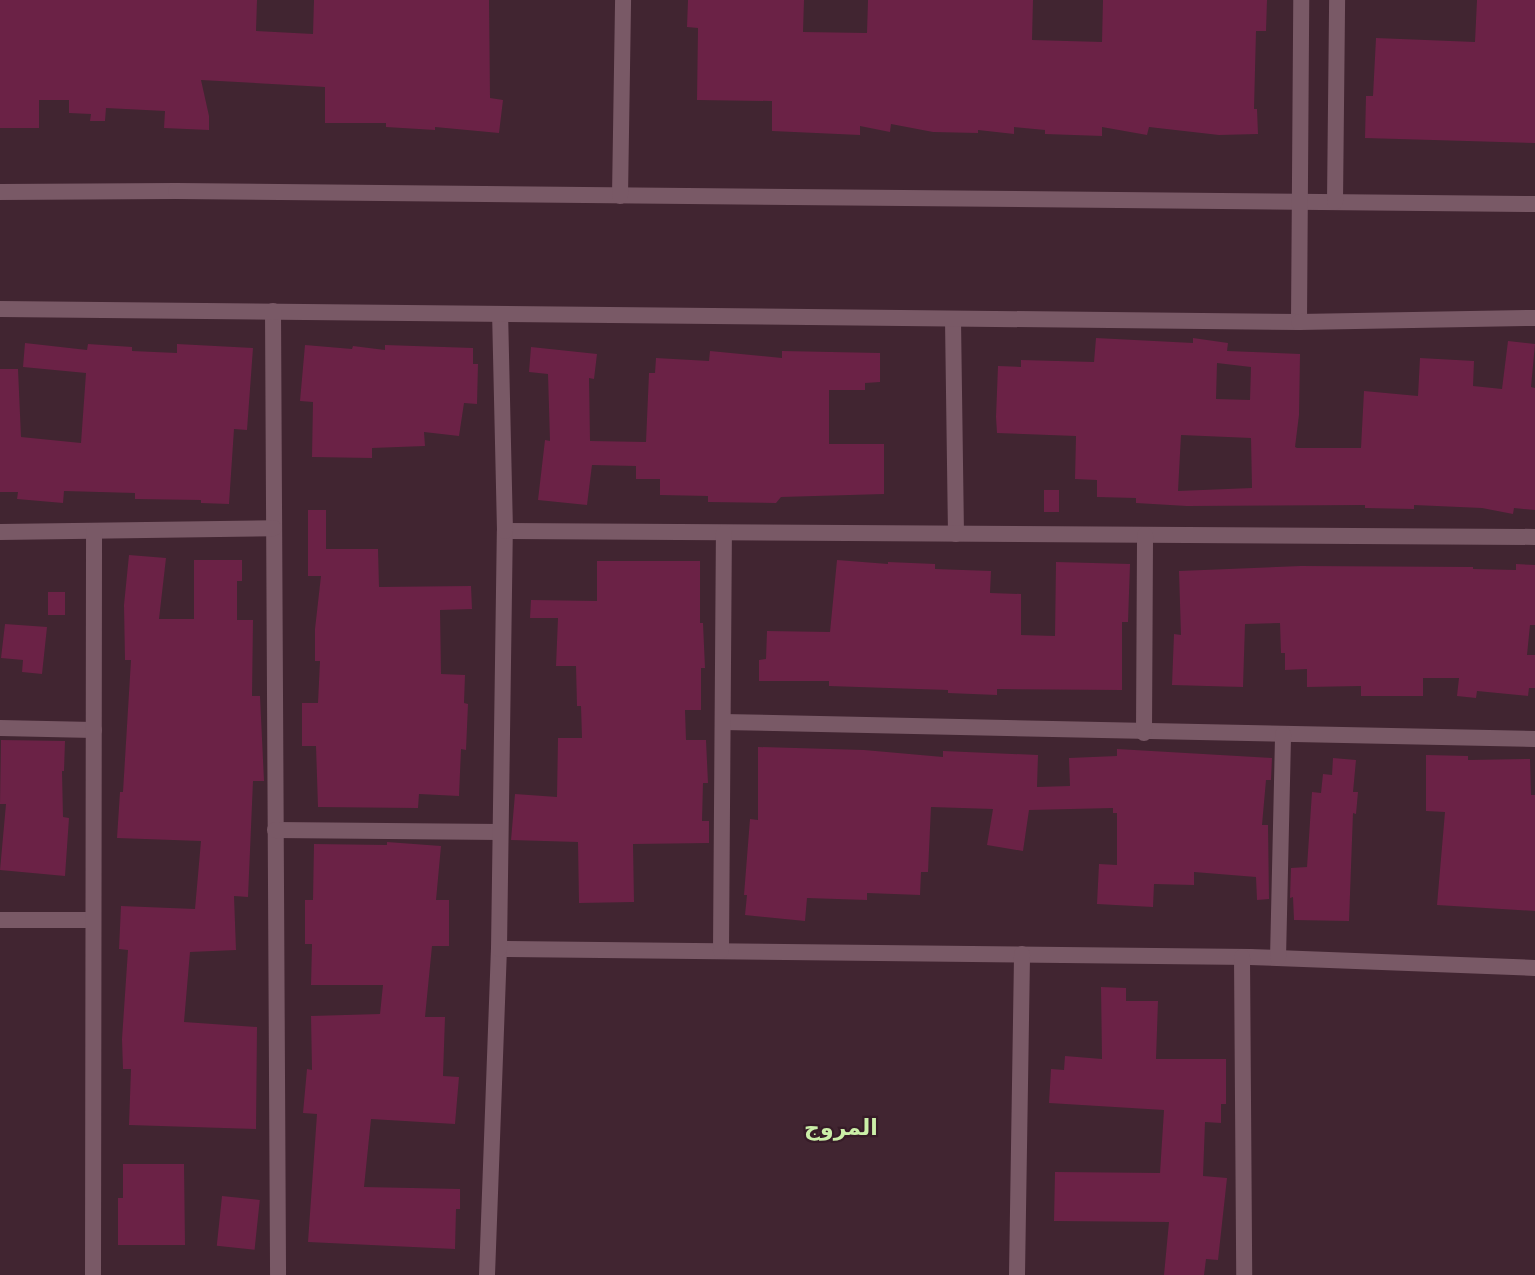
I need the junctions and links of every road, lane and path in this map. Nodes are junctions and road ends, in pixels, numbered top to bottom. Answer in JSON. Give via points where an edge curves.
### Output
{"nodes":[{"id":1,"x":623,"y":0,"type":"edge"},
{"id":2,"x":1301,"y":0,"type":"edge"},
{"id":3,"x":1337,"y":0,"type":"edge"},
{"id":4,"x":0,"y":192,"type":"edge"},
{"id":5,"x":621,"y":196,"type":"junction"},
{"id":6,"x":1299,"y":202,"type":"junction"},
{"id":7,"x":1335,"y":202,"type":"junction"},
{"id":8,"x":1535,"y":204,"type":"edge"},
{"id":9,"x":0,"y":309,"type":"edge"},
{"id":10,"x":273,"y":311,"type":"junction"},
{"id":11,"x":500,"y":314,"type":"junction"},
{"id":12,"x":1535,"y":318,"type":"edge"},
{"id":13,"x":953,"y":320,"type":"junction"},
{"id":14,"x":1299,"y":322,"type":"junction"},
{"id":15,"x":274,"y":528,"type":"junction"},
{"id":16,"x":94,"y":531,"type":"junction"},
{"id":17,"x":505,"y":531,"type":"junction"},
{"id":18,"x":0,"y":532,"type":"edge"},
{"id":19,"x":724,"y":533,"type":"junction"},
{"id":20,"x":956,"y":534,"type":"junction"},
{"id":21,"x":1145,"y":535,"type":"junction"},
{"id":22,"x":1535,"y":537,"type":"edge"},
{"id":23,"x":723,"y":722,"type":"junction"},
{"id":24,"x":0,"y":728,"type":"edge"},
{"id":25,"x":94,"y":730,"type":"junction"},
{"id":26,"x":1144,"y":733,"type":"junction"},
{"id":27,"x":1283,"y":734,"type":"junction"},
{"id":28,"x":1535,"y":740,"type":"edge"},
{"id":29,"x":275,"y":830,"type":"junction"},
{"id":30,"x":500,"y":832,"type":"junction"},
{"id":31,"x":0,"y":920,"type":"edge"},
{"id":32,"x":93,"y":920,"type":"junction"},
{"id":33,"x":499,"y":949,"type":"junction"},
{"id":34,"x":721,"y":951,"type":"junction"},
{"id":35,"x":1022,"y":954,"type":"junction"},
{"id":36,"x":1242,"y":957,"type":"junction"},
{"id":37,"x":1278,"y":958,"type":"junction"},
{"id":38,"x":1535,"y":968,"type":"edge"},
{"id":39,"x":93,"y":1275,"type":"edge"},
{"id":40,"x":278,"y":1275,"type":"edge"},
{"id":41,"x":487,"y":1275,"type":"edge"},
{"id":42,"x":1017,"y":1275,"type":"edge"},
{"id":43,"x":1244,"y":1275,"type":"edge"}],
"edges":[{"from":1,"to":5,"type":"street"},
{"from":2,"to":6,"type":"street"},
{"from":3,"to":7,"type":"street"},
{"from":4,"to":5,"type":"street"},
{"from":5,"to":6,"type":"street"},
{"from":6,"to":7,"type":"street"},
{"from":6,"to":14,"type":"street"},
{"from":7,"to":8,"type":"street"},
{"from":9,"to":10,"type":"street"},
{"from":10,"to":11,"type":"street"},
{"from":10,"to":15,"type":"street"},
{"from":11,"to":13,"type":"street"},
{"from":11,"to":17,"type":"street"},
{"from":12,"to":14,"type":"street"},
{"from":13,"to":14,"type":"street"},
{"from":13,"to":20,"type":"street"},
{"from":15,"to":16,"type":"street"},
{"from":15,"to":29,"type":"street"},
{"from":16,"to":18,"type":"street"},
{"from":16,"to":25,"type":"street"},
{"from":17,"to":19,"type":"street"},
{"from":17,"to":30,"type":"street"},
{"from":19,"to":20,"type":"street"},
{"from":19,"to":23,"type":"street"},
{"from":20,"to":21,"type":"street"},
{"from":21,"to":22,"type":"street"},
{"from":21,"to":26,"type":"street"},
{"from":23,"to":26,"type":"street"},
{"from":23,"to":34,"type":"street"},
{"from":24,"to":25,"type":"street"},
{"from":25,"to":32,"type":"street"},
{"from":26,"to":27,"type":"street"},
{"from":27,"to":28,"type":"street"},
{"from":27,"to":37,"type":"street"},
{"from":29,"to":30,"type":"street"},
{"from":29,"to":40,"type":"street"},
{"from":30,"to":33,"type":"street"},
{"from":31,"to":32,"type":"street"},
{"from":32,"to":39,"type":"street"},
{"from":33,"to":34,"type":"street"},
{"from":33,"to":41,"type":"street"},
{"from":34,"to":35,"type":"street"},
{"from":35,"to":36,"type":"street"},
{"from":35,"to":42,"type":"street"},
{"from":36,"to":37,"type":"street"},
{"from":36,"to":43,"type":"street"},
{"from":37,"to":38,"type":"street"}]}
